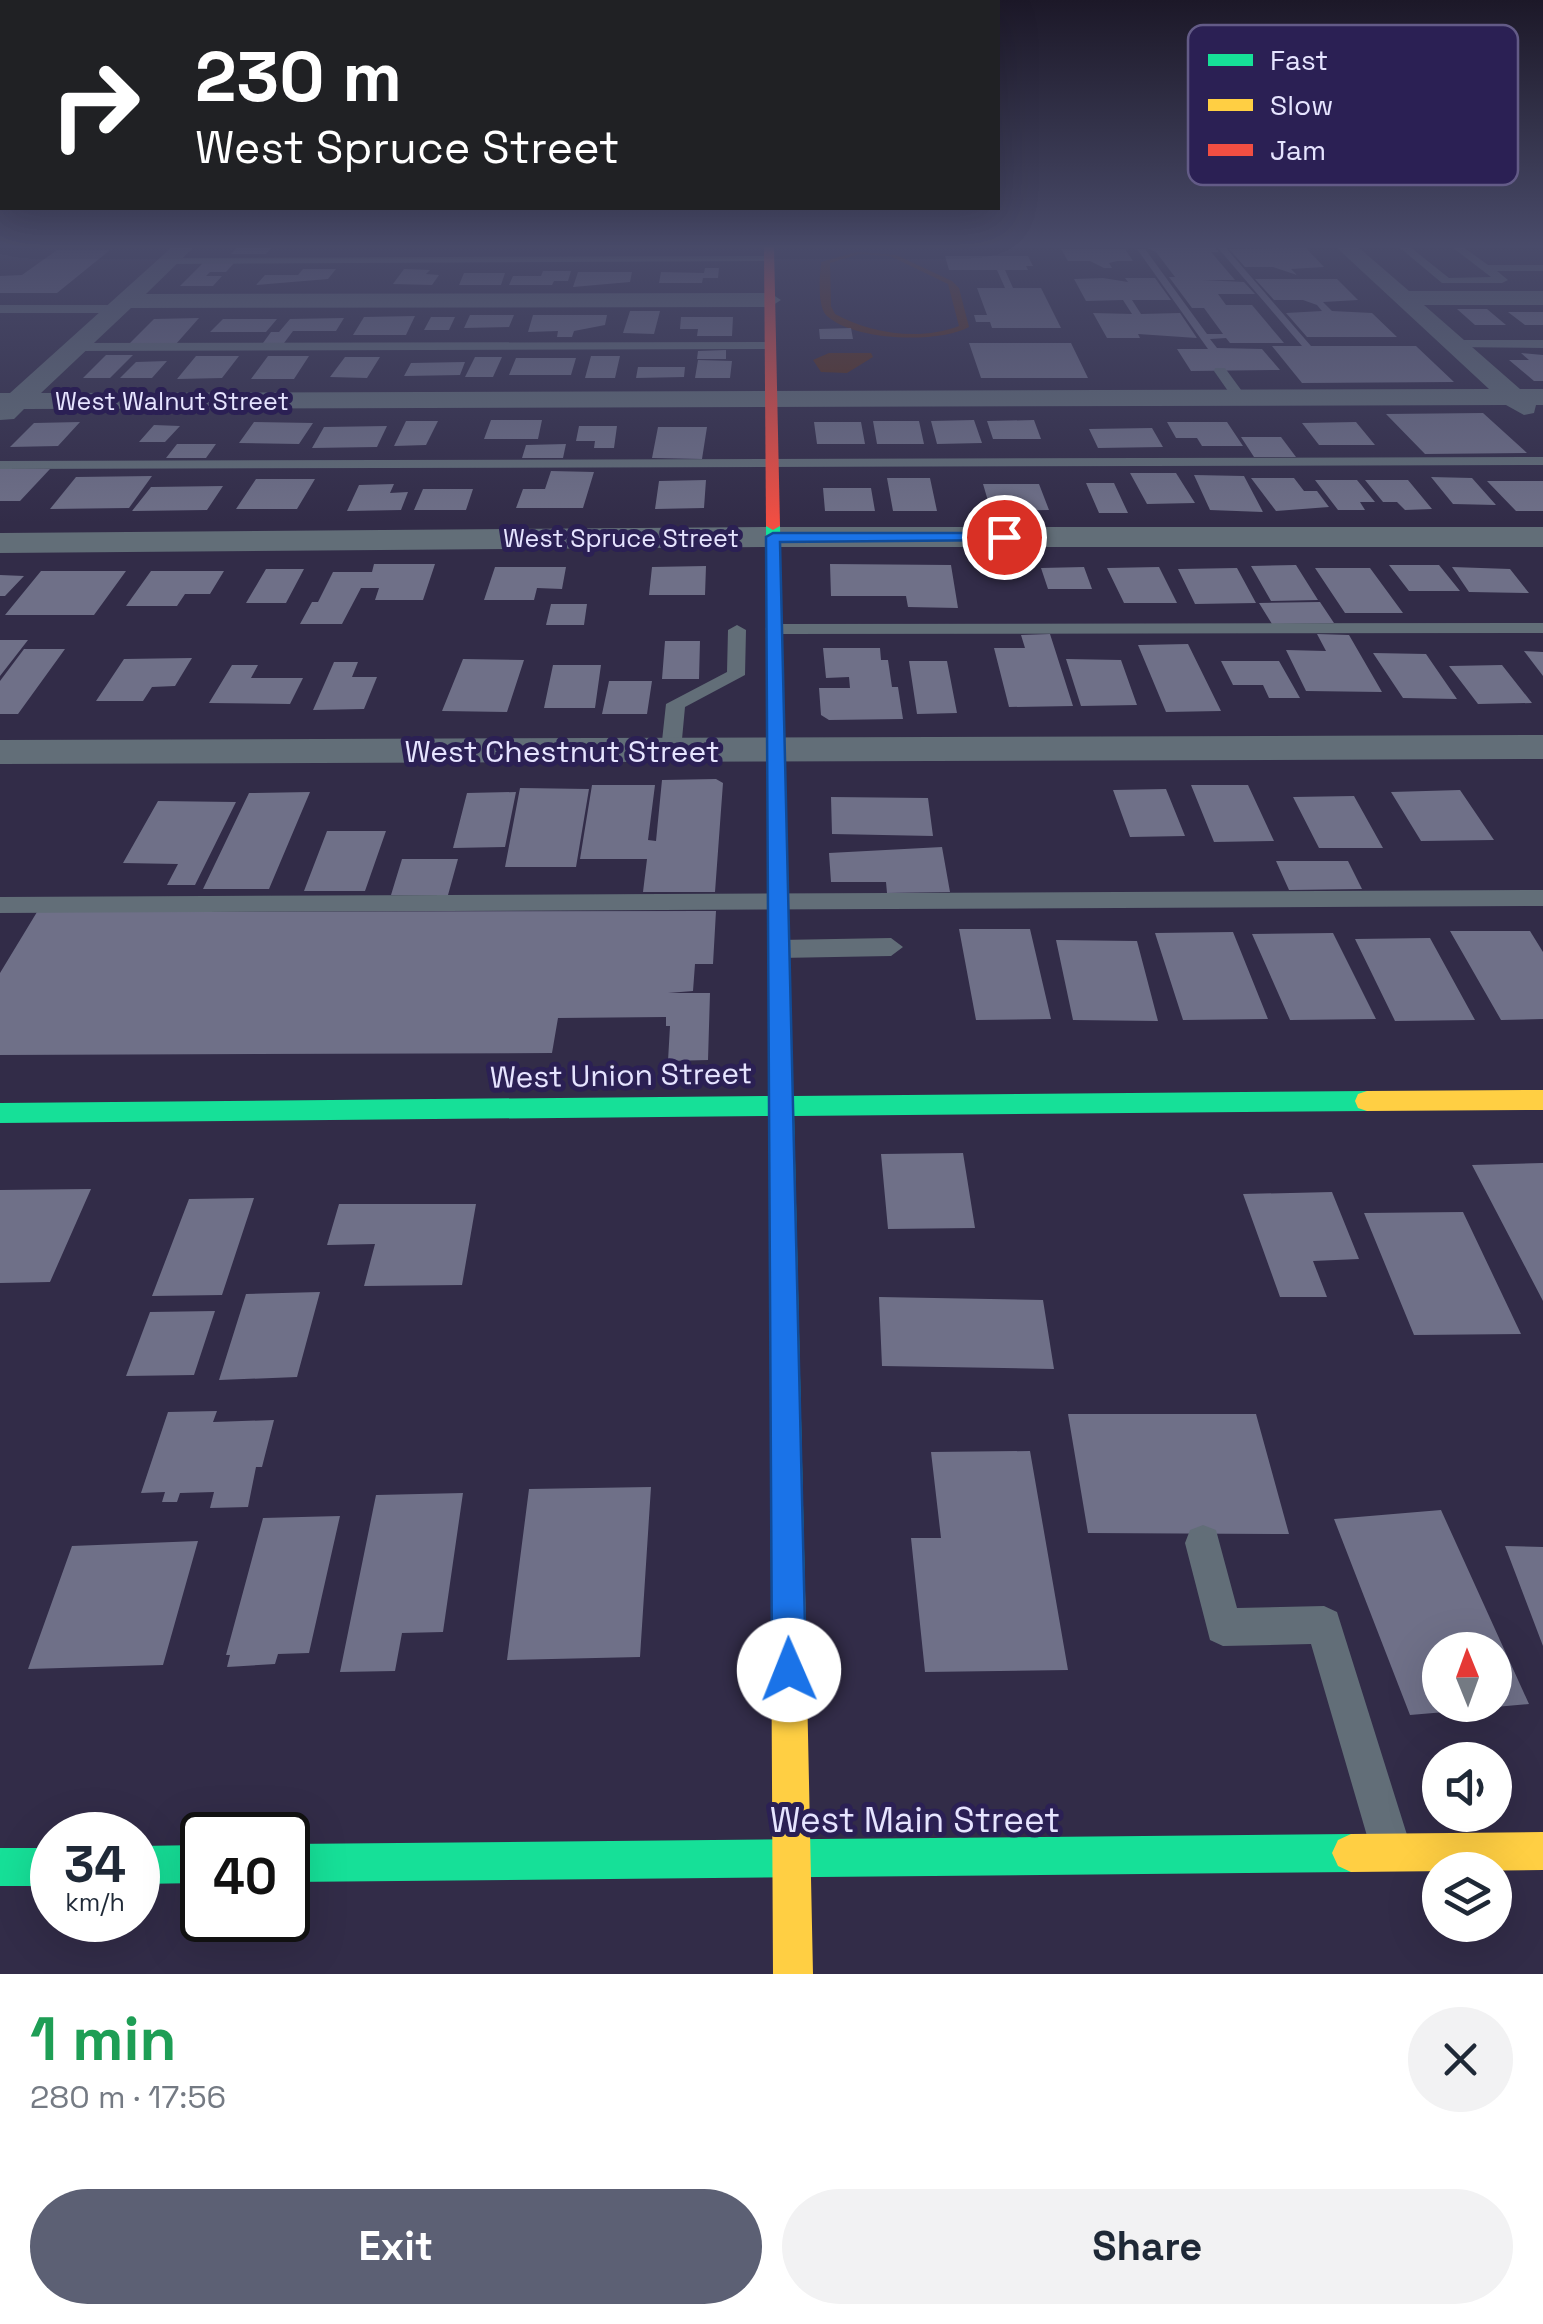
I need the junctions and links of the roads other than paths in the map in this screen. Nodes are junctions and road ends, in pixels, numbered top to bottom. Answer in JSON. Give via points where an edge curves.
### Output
{"nodes":[{"id":1,"x":83,"y":339,"type":"edge"},
{"id":2,"x":770,"y":339,"type":"edge"},
{"id":3,"x":1449,"y":339,"type":"edge"},
{"id":4,"x":1454,"y":344,"type":"junction"},
{"id":5,"x":1543,"y":344,"type":"edge"},
{"id":6,"x":770,"y":346,"type":"junction"},
{"id":7,"x":75,"y":347,"type":"junction"},
{"id":8,"x":1220,"y":370,"type":"dead end"},
{"id":9,"x":1240,"y":398,"type":"junction"},
{"id":10,"x":1514,"y":398,"type":"junction"},
{"id":11,"x":1543,"y":398,"type":"edge"},
{"id":12,"x":771,"y":400,"type":"junction"},
{"id":13,"x":5,"y":406,"type":"edge"},
{"id":14,"x":1543,"y":424,"type":"edge"},
{"id":15,"x":1543,"y":461,"type":"edge"},
{"id":16,"x":772,"y":463,"type":"junction"},
{"id":17,"x":0,"y":465,"type":"edge"},
{"id":18,"x":773,"y":537,"type":"junction"},
{"id":19,"x":1543,"y":538,"type":"edge"},
{"id":20,"x":0,"y":544,"type":"edge"},
{"id":21,"x":1543,"y":628,"type":"edge"},
{"id":22,"x":774,"y":640,"type":"junction"},
{"id":23,"x":1543,"y":747,"type":"edge"},
{"id":24,"x":670,"y":750,"type":"junction"},
{"id":25,"x":776,"y":750,"type":"junction"},
{"id":26,"x":0,"y":752,"type":"edge"},
{"id":27,"x":1543,"y":898,"type":"edge"},
{"id":28,"x":778,"y":900,"type":"junction"},
{"id":29,"x":0,"y":905,"type":"edge"},
{"id":30,"x":891,"y":947,"type":"dead end"},
{"id":31,"x":779,"y":949,"type":"junction"},
{"id":32,"x":1543,"y":1100,"type":"edge"},
{"id":33,"x":780,"y":1104,"type":"junction"},
{"id":34,"x":0,"y":1113,"type":"edge"},
{"id":35,"x":1203,"y":1543,"type":"dead end"},
{"id":36,"x":1543,"y":1851,"type":"edge"},
{"id":37,"x":1391,"y":1852,"type":"junction"},
{"id":38,"x":792,"y":1856,"type":"junction"},
{"id":39,"x":310,"y":1863,"type":"edge"},
{"id":40,"x":30,"y":1866,"type":"edge"},
{"id":41,"x":0,"y":1867,"type":"edge"},
{"id":42,"x":793,"y":1974,"type":"edge"}],
"edges":[{"from":1,"to":7,"type":"street"},
{"from":2,"to":6,"type":"street"},
{"from":3,"to":4,"type":"street"},
{"from":4,"to":5,"type":"lane"},
{"from":4,"to":10,"type":"street"},
{"from":6,"to":7,"type":"lane"},
{"from":6,"to":12,"type":"street"},
{"from":7,"to":13,"type":"street"},
{"from":8,"to":9,"type":"lane"},
{"from":9,"to":10,"type":"street","name":"West Walnut Street"},
{"from":9,"to":12,"type":"street","name":"West Walnut Street"},
{"from":10,"to":11,"type":"street","name":"West Walnut Street"},
{"from":10,"to":14,"type":"street"},
{"from":12,"to":13,"type":"street","name":"West Walnut Street"},
{"from":12,"to":16,"type":"street"},
{"from":15,"to":16,"type":"lane"},
{"from":16,"to":17,"type":"lane"},
{"from":16,"to":18,"type":"street"},
{"from":18,"to":19,"type":"street","name":"West Spruce Street"},
{"from":18,"to":20,"type":"street","name":"West Spruce Street"},
{"from":18,"to":22,"type":"street"},
{"from":21,"to":22,"type":"lane"},
{"from":22,"to":24,"type":"lane","via":[[737,640],[736,674],[676,704]]},
{"from":22,"to":25,"type":"street"},
{"from":23,"to":25,"type":"street","name":"West Chestnut Street"},
{"from":24,"to":25,"type":"street","name":"West Chestnut Street"},
{"from":24,"to":26,"type":"street","name":"West Chestnut Street"},
{"from":25,"to":28,"type":"street"},
{"from":27,"to":28,"type":"lane"},
{"from":28,"to":29,"type":"lane"},
{"from":28,"to":31,"type":"street"},
{"from":30,"to":31,"type":"lane"},
{"from":31,"to":33,"type":"street"},
{"from":32,"to":33,"type":"street","name":"West Union Street"},
{"from":33,"to":34,"type":"street","name":"West Union Street"},
{"from":33,"to":38,"type":"street"},
{"from":35,"to":37,"type":"lane","via":[[1223,1627],[1324,1625]]},
{"from":36,"to":37,"type":"street","name":"West Main Street"},
{"from":37,"to":38,"type":"street","name":"West Main Street"},
{"from":38,"to":39,"type":"street","name":"West Main Street"},
{"from":38,"to":42,"type":"street"},
{"from":40,"to":41,"type":"street"}]}
